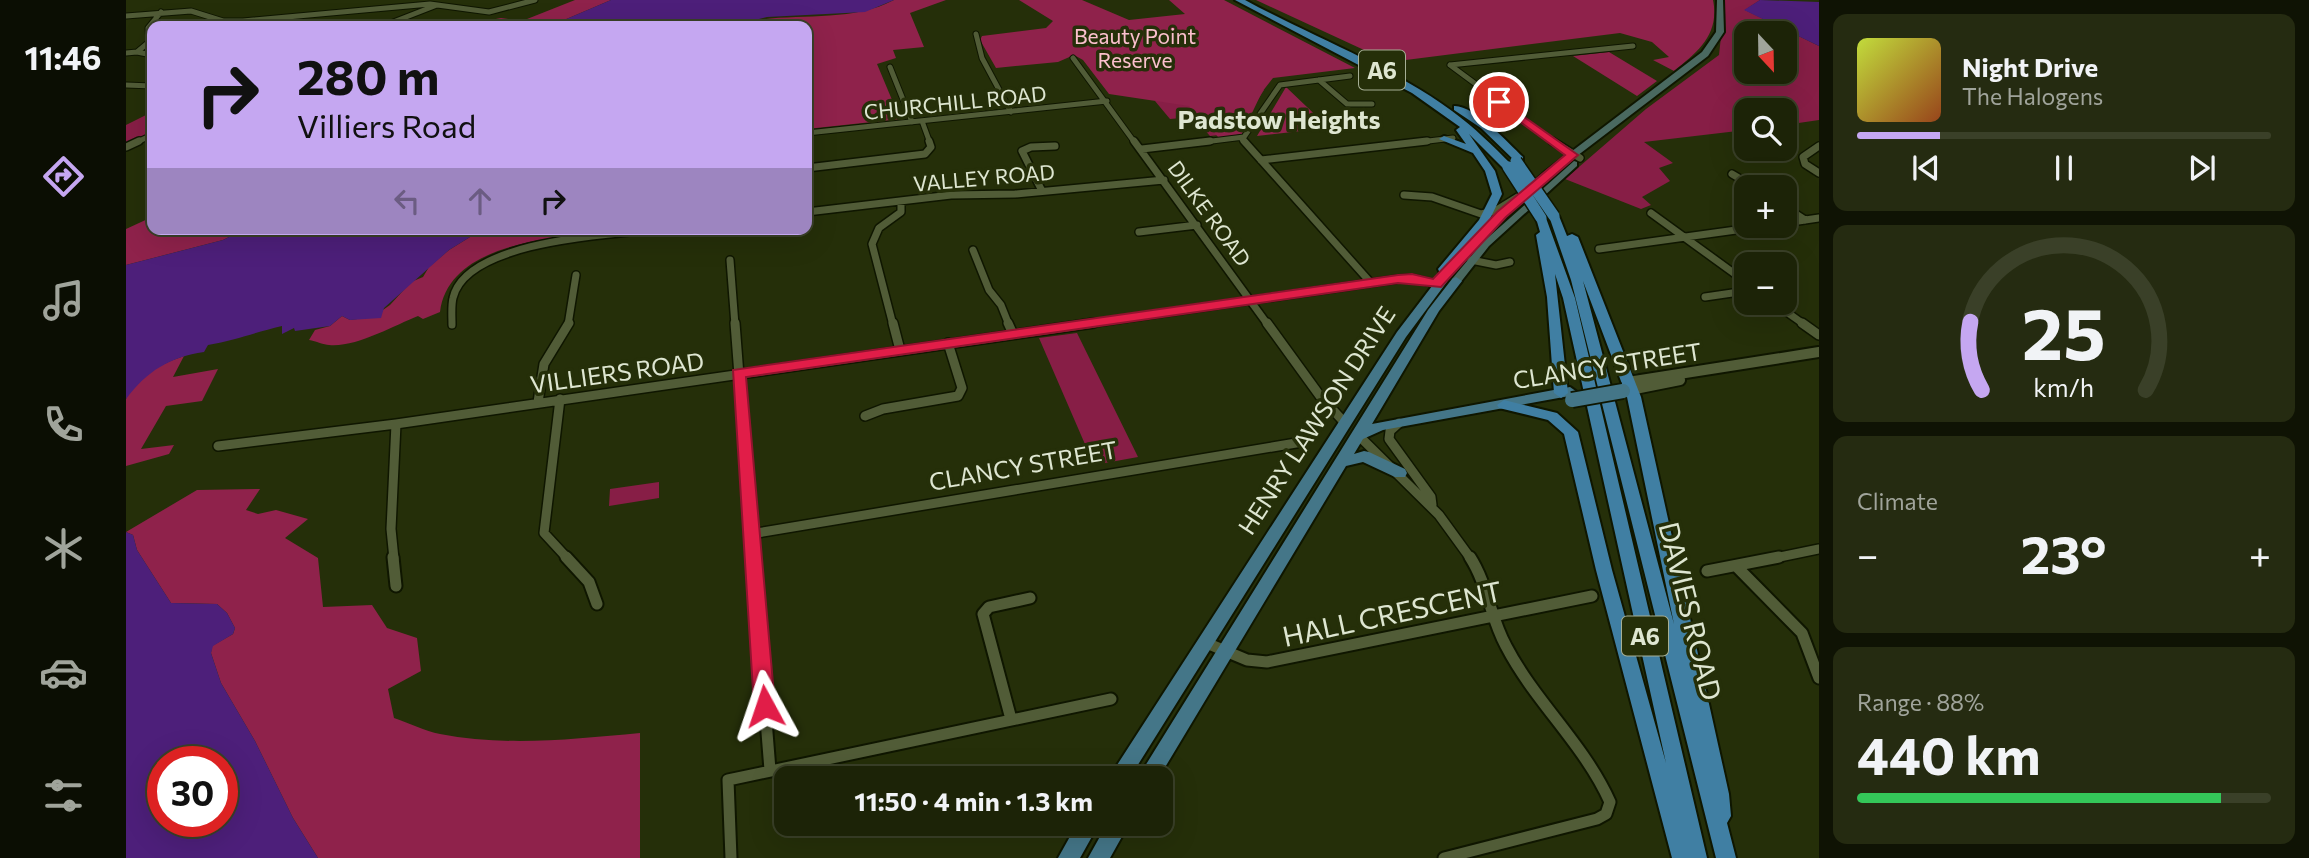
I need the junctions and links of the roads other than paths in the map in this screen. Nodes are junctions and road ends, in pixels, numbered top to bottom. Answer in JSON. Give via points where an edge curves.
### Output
{"nodes":[{"id":1,"x":536,"y":0,"type":"edge"},
{"id":2,"x":1238,"y":0,"type":"edge"},
{"id":3,"x":1249,"y":0,"type":"edge"},
{"id":4,"x":1720,"y":0,"type":"edge"},
{"id":5,"x":438,"y":4,"type":"junction"},
{"id":6,"x":161,"y":12,"type":"junction"},
{"id":7,"x":126,"y":16,"type":"edge"},
{"id":8,"x":154,"y":21,"type":"edge"},
{"id":9,"x":228,"y":21,"type":"edge"},
{"id":10,"x":248,"y":21,"type":"edge"},
{"id":11,"x":396,"y":21,"type":"edge"},
{"id":12,"x":976,"y":34,"type":"dead end"},
{"id":13,"x":147,"y":44,"type":"edge"},
{"id":14,"x":1633,"y":46,"type":"dead end"},
{"id":15,"x":137,"y":52,"type":"junction"},
{"id":16,"x":126,"y":53,"type":"edge"},
{"id":17,"x":147,"y":54,"type":"edge"},
{"id":18,"x":1073,"y":58,"type":"dead end"},
{"id":19,"x":890,"y":67,"type":"dead end"},
{"id":20,"x":1381,"y":70,"type":"junction"},
{"id":21,"x":1350,"y":76,"type":"dead end"},
{"id":22,"x":1319,"y":80,"type":"junction"},
{"id":23,"x":126,"y":85,"type":"edge"},
{"id":24,"x":147,"y":86,"type":"edge"},
{"id":25,"x":1107,"y":102,"type":"junction"},
{"id":26,"x":1373,"y":104,"type":"dead end"},
{"id":27,"x":1011,"y":111,"type":"junction"},
{"id":28,"x":922,"y":121,"type":"junction"},
{"id":29,"x":912,"y":122,"type":"junction"},
{"id":30,"x":812,"y":132,"type":"edge"},
{"id":31,"x":147,"y":137,"type":"edge"},
{"id":32,"x":1241,"y":138,"type":"junction"},
{"id":33,"x":1449,"y":138,"type":"joint"},
{"id":34,"x":1055,"y":146,"type":"dead end"},
{"id":35,"x":1819,"y":146,"type":"edge"},
{"id":36,"x":126,"y":147,"type":"edge"},
{"id":37,"x":1142,"y":149,"type":"junction"},
{"id":38,"x":1576,"y":157,"type":"junction"},
{"id":39,"x":1261,"y":160,"type":"junction"},
{"id":40,"x":1514,"y":162,"type":"junction"},
{"id":41,"x":1486,"y":164,"type":"junction"},
{"id":42,"x":812,"y":167,"type":"edge"},
{"id":43,"x":1819,"y":173,"type":"edge"},
{"id":44,"x":1164,"y":180,"type":"junction"},
{"id":45,"x":1042,"y":191,"type":"junction"},
{"id":46,"x":1530,"y":194,"type":"junction"},
{"id":47,"x":1404,"y":195,"type":"dead end"},
{"id":48,"x":901,"y":201,"type":"junction"},
{"id":49,"x":812,"y":211,"type":"edge"},
{"id":50,"x":1651,"y":213,"type":"dead end"},
{"id":51,"x":1488,"y":214,"type":"junction"},
{"id":52,"x":1556,"y":214,"type":"junction"},
{"id":53,"x":1797,"y":215,"type":"edge"},
{"id":54,"x":1819,"y":218,"type":"edge"},
{"id":55,"x":1805,"y":220,"type":"junction"},
{"id":56,"x":1797,"y":221,"type":"edge"},
{"id":57,"x":1197,"y":225,"type":"junction"},
{"id":58,"x":1543,"y":228,"type":"junction"},
{"id":59,"x":1734,"y":230,"type":"edge"},
{"id":60,"x":1139,"y":232,"type":"dead end"},
{"id":61,"x":613,"y":235,"type":"edge"},
{"id":62,"x":1684,"y":237,"type":"junction"},
{"id":63,"x":1599,"y":248,"type":"dead end"},
{"id":64,"x":973,"y":250,"type":"dead end"},
{"id":65,"x":730,"y":260,"type":"dead end"},
{"id":66,"x":1471,"y":260,"type":"junction"},
{"id":67,"x":1510,"y":262,"type":"dead end"},
{"id":68,"x":1734,"y":273,"type":"edge"},
{"id":69,"x":576,"y":275,"type":"dead end"},
{"id":70,"x":1446,"y":280,"type":"junction"},
{"id":71,"x":1371,"y":283,"type":"junction"},
{"id":72,"x":1734,"y":293,"type":"edge"},
{"id":73,"x":1705,"y":297,"type":"dead end"},
{"id":74,"x":1251,"y":300,"type":"junction"},
{"id":75,"x":1791,"y":315,"type":"edge"},
{"id":76,"x":452,"y":325,"type":"dead end"},
{"id":77,"x":1013,"y":334,"type":"junction"},
{"id":78,"x":1819,"y":335,"type":"edge"},
{"id":79,"x":948,"y":343,"type":"junction"},
{"id":80,"x":900,"y":350,"type":"junction"},
{"id":81,"x":1819,"y":352,"type":"edge"},
{"id":82,"x":738,"y":373,"type":"junction"},
{"id":83,"x":1595,"y":378,"type":"junction"},
{"id":84,"x":1625,"y":387,"type":"junction"},
{"id":85,"x":1567,"y":395,"type":"junction"},
{"id":86,"x":560,"y":399,"type":"junction"},
{"id":87,"x":538,"y":402,"type":"junction"},
{"id":88,"x":1377,"y":405,"type":"junction"},
{"id":89,"x":1504,"y":405,"type":"junction"},
{"id":90,"x":865,"y":416,"type":"dead end"},
{"id":91,"x":1416,"y":420,"type":"junction"},
{"id":92,"x":1345,"y":423,"type":"junction"},
{"id":93,"x":1399,"y":423,"type":"junction"},
{"id":94,"x":396,"y":424,"type":"junction"},
{"id":95,"x":1358,"y":435,"type":"junction"},
{"id":96,"x":1302,"y":442,"type":"dead end"},
{"id":97,"x":218,"y":446,"type":"dead end"},
{"id":98,"x":1342,"y":462,"type":"junction"},
{"id":99,"x":1400,"y":473,"type":"junction"},
{"id":100,"x":1432,"y":505,"type":"junction"},
{"id":101,"x":751,"y":534,"type":"junction"},
{"id":102,"x":1819,"y":549,"type":"edge"},
{"id":103,"x":1737,"y":566,"type":"junction"},
{"id":104,"x":1707,"y":571,"type":"dead end"},
{"id":105,"x":396,"y":586,"type":"dead end"},
{"id":106,"x":1592,"y":596,"type":"dead end"},
{"id":107,"x":1030,"y":598,"type":"dead end"},
{"id":108,"x":597,"y":604,"type":"dead end"},
{"id":109,"x":1496,"y":614,"type":"junction"},
{"id":110,"x":1205,"y":642,"type":"junction"},
{"id":111,"x":1225,"y":652,"type":"junction"},
{"id":112,"x":1819,"y":678,"type":"edge"},
{"id":113,"x":1111,"y":699,"type":"dead end"},
{"id":114,"x":1011,"y":719,"type":"junction"},
{"id":115,"x":1126,"y":766,"type":"edge"},
{"id":116,"x":1155,"y":766,"type":"edge"},
{"id":117,"x":769,"y":770,"type":"junction"},
{"id":118,"x":1082,"y":836,"type":"edge"},
{"id":119,"x":1112,"y":836,"type":"edge"},
{"id":120,"x":1725,"y":853,"type":"edge"},
{"id":121,"x":1479,"y":854,"type":"edge"},
{"id":122,"x":731,"y":858,"type":"edge"},
{"id":123,"x":1068,"y":858,"type":"edge"},
{"id":124,"x":1098,"y":858,"type":"edge"},
{"id":125,"x":1444,"y":858,"type":"edge"},
{"id":126,"x":1682,"y":858,"type":"edge"},
{"id":127,"x":1697,"y":858,"type":"edge"}],
"edges":[{"from":1,"to":5,"type":"street","via":[[485,12]]},
{"from":2,"to":20,"type":"highway","number":"A6"},
{"from":3,"to":40,"type":"highway","number":"A6","via":[[1392,69],[1447,101],[1484,126]]},
{"from":4,"to":38,"type":"main road","name":"HENRY LAWSON DRIVE","via":[[1721,25],[1711,49]]},
{"from":5,"to":10,"type":"street"},
{"from":5,"to":11,"type":"street"},
{"from":6,"to":7,"type":"street"},
{"from":6,"to":8,"type":"street"},
{"from":6,"to":9,"type":"street","via":[[196,11]]},
{"from":12,"to":27,"type":"street","via":[[982,58]]},
{"from":13,"to":15,"type":"street"},
{"from":14,"to":38,"type":"street","via":[[1450,65]]},
{"from":15,"to":16,"type":"street"},
{"from":15,"to":17,"type":"street"},
{"from":18,"to":25,"type":"street","name":"DILKE ROAD"},
{"from":19,"to":29,"type":"street"},
{"from":20,"to":40,"type":"highway","number":"A6","via":[[1459,119]]},
{"from":20,"to":41,"type":"highway","number":"A6","via":[[1449,117]]},
{"from":21,"to":22,"type":"street"},
{"from":22,"to":26,"type":"street","via":[[1347,106]]},
{"from":22,"to":32,"type":"street","via":[[1278,87],[1249,133]]},
{"from":23,"to":24,"type":"street"},
{"from":25,"to":27,"type":"street","name":"CHURCHILL ROAD"},
{"from":25,"to":37,"type":"street","name":"DILKE ROAD"},
{"from":27,"to":28,"type":"street","name":"CHURCHILL ROAD"},
{"from":28,"to":29,"type":"street","name":"CHURCHILL ROAD"},
{"from":28,"to":42,"type":"street","via":[[931,147],[925,154]]},
{"from":29,"to":30,"type":"street","name":"CHURCHILL ROAD"},
{"from":31,"to":36,"type":"street"},
{"from":32,"to":37,"type":"street"},
{"from":32,"to":39,"type":"street"},
{"from":33,"to":39,"type":"street"},
{"from":33,"to":41,"type":"highway","via":[[1470,148]]},
{"from":34,"to":45,"type":"street","via":[[1024,145],[1022,153]]},
{"from":35,"to":43,"type":"street","via":[[1803,157],[1805,164]]},
{"from":37,"to":44,"type":"street","name":"DILKE ROAD"},
{"from":38,"to":46,"type":"main road","name":"HENRY LAWSON DRIVE"},
{"from":38,"to":66,"type":"main road","name":"HENRY LAWSON DRIVE"},
{"from":39,"to":71,"type":"street"},
{"from":40,"to":46,"type":"highway","number":"A6","bridge":true},
{"from":40,"to":52,"type":"highway","number":"A6","bridge":true},
{"from":41,"to":51,"type":"highway","number":"A6","via":[[1497,188]]},
{"from":44,"to":45,"type":"street","name":"VALLEY ROAD"},
{"from":44,"to":57,"type":"street","name":"DILKE ROAD"},
{"from":45,"to":48,"type":"street","name":"VALLEY ROAD"},
{"from":46,"to":51,"type":"street"},
{"from":46,"to":58,"type":"highway","bridge":true},
{"from":46,"to":70,"type":"main road","name":"HENRY LAWSON DRIVE","via":[[1480,235]]},
{"from":47,"to":51,"type":"street","via":[[1432,197]]},
{"from":48,"to":49,"type":"street","name":"VALLEY ROAD"},
{"from":48,"to":80,"type":"street","via":[[901,212],[879,228],[872,244]]},
{"from":50,"to":62,"type":"street"},
{"from":51,"to":70,"type":"highway","number":"A6","via":[[1444,269]]},
{"from":52,"to":83,"type":"highway","number":"A6","via":[[1572,264]]},
{"from":52,"to":84,"type":"highway","via":[[1595,292]]},
{"from":53,"to":55,"type":"street"},
{"from":54,"to":55,"type":"street"},
{"from":55,"to":56,"type":"street"},
{"from":57,"to":60,"type":"street"},
{"from":57,"to":74,"type":"street","name":"DILKE ROAD"},
{"from":58,"to":83,"type":"highway","number":"A6"},
{"from":58,"to":85,"type":"highway"},
{"from":59,"to":62,"type":"street"},
{"from":61,"to":76,"type":"street","via":[[534,245],[495,257],[473,270],[458,287]]},
{"from":62,"to":63,"type":"street"},
{"from":62,"to":68,"type":"street"},
{"from":64,"to":77,"type":"street"},
{"from":65,"to":82,"type":"street"},
{"from":66,"to":67,"type":"street","via":[[1496,265]]},
{"from":66,"to":70,"type":"main road","name":"HENRY LAWSON DRIVE"},
{"from":69,"to":87,"type":"street","via":[[570,321],[544,363]]},
{"from":70,"to":71,"type":"street","name":"VILLIERS ROAD","via":[[1408,277]]},
{"from":70,"to":88,"type":"main road","name":"HENRY LAWSON DRIVE"},
{"from":70,"to":92,"type":"main road","name":"HENRY LAWSON DRIVE"},
{"from":71,"to":74,"type":"street","name":"VILLIERS ROAD"},
{"from":72,"to":73,"type":"street"},
{"from":74,"to":77,"type":"street","name":"VILLIERS ROAD"},
{"from":74,"to":92,"type":"street","name":"DILKE ROAD"},
{"from":75,"to":78,"type":"street"},
{"from":77,"to":79,"type":"street","name":"VILLIERS ROAD"},
{"from":79,"to":80,"type":"street","name":"VILLIERS ROAD"},
{"from":79,"to":90,"type":"street","via":[[962,388],[958,396]]},
{"from":80,"to":82,"type":"street","name":"VILLIERS ROAD"},
{"from":81,"to":84,"type":"street","name":"CLANCY STREET"},
{"from":82,"to":86,"type":"street","name":"VILLIERS ROAD"},
{"from":82,"to":101,"type":"street"},
{"from":83,"to":120,"type":"highway","name":"DAVIES ROAD","number":"A6"},
{"from":83,"to":127,"type":"highway","name":"DAVIES ROAD","number":"A6"},
{"from":84,"to":85,"type":"main road","name":"CLANCY STREET","bridge":true},
{"from":84,"to":120,"type":"highway","number":"A6","via":[[1719,794]]},
{"from":85,"to":89,"type":"main road","name":"CLANCY STREET","via":[[1527,407]]},
{"from":86,"to":87,"type":"street","name":"VILLIERS ROAD"},
{"from":86,"to":108,"type":"street","via":[[544,533],[589,582]]},
{"from":87,"to":94,"type":"street","name":"VILLIERS ROAD"},
{"from":88,"to":91,"type":"main road","via":[[1390,418]]},
{"from":88,"to":95,"type":"main road","name":"HENRY LAWSON DRIVE"},
{"from":89,"to":91,"type":"main road","name":"CLANCY STREET"},
{"from":89,"to":126,"type":"highway","via":[[1552,416],[1571,432]]},
{"from":91,"to":93,"type":"main road","name":"CLANCY STREET"},
{"from":92,"to":95,"type":"main road"},
{"from":92,"to":110,"type":"main road","name":"HENRY LAWSON DRIVE"},
{"from":93,"to":95,"type":"main road","name":"CLANCY STREET"},
{"from":93,"to":100,"type":"street","via":[[1389,439],[1431,497]]},
{"from":94,"to":97,"type":"street","name":"VILLIERS ROAD"},
{"from":94,"to":105,"type":"street","via":[[391,529]]},
{"from":95,"to":98,"type":"main road","name":"HENRY LAWSON DRIVE"},
{"from":95,"to":99,"type":"street"},
{"from":96,"to":101,"type":"street","name":"CLANCY STREET"},
{"from":98,"to":99,"type":"main road","via":[[1364,456]]},
{"from":98,"to":111,"type":"main road","name":"HENRY LAWSON DRIVE"},
{"from":99,"to":100,"type":"street"},
{"from":100,"to":109,"type":"street","via":[[1480,572]]},
{"from":101,"to":117,"type":"street"},
{"from":102,"to":103,"type":"street"},
{"from":103,"to":104,"type":"street"},
{"from":103,"to":112,"type":"street","via":[[1802,633]]},
{"from":106,"to":109,"type":"street","name":"HALL CRESCENT"},
{"from":107,"to":114,"type":"street","via":[[989,607],[984,614]]},
{"from":109,"to":111,"type":"street","name":"HALL CRESCENT","via":[[1267,662]]},
{"from":109,"to":121,"type":"street","via":[[1505,647],[1601,783],[1610,809],[1597,819]]},
{"from":110,"to":111,"type":"street","name":"HALL CRESCENT"},
{"from":110,"to":115,"type":"main road","name":"HENRY LAWSON DRIVE"},
{"from":111,"to":116,"type":"main road","name":"HENRY LAWSON DRIVE"},
{"from":113,"to":114,"type":"street"},
{"from":114,"to":117,"type":"street"},
{"from":117,"to":122,"type":"street","via":[[728,780]]},
{"from":118,"to":123,"type":"main road"},
{"from":119,"to":124,"type":"main road"},
{"from":121,"to":125,"type":"street"}]}
